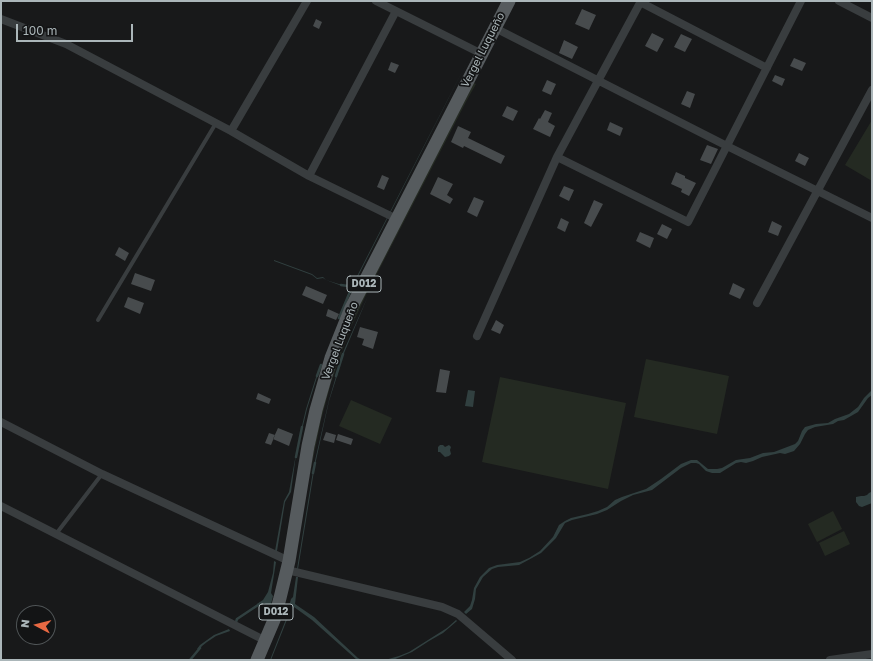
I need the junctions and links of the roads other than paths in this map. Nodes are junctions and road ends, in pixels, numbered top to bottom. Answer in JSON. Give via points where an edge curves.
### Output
{"nodes":[{"id":1,"x":307,"y":1,"type":"edge"},
{"id":2,"x":376,"y":1,"type":"edge"},
{"id":3,"x":509,"y":1,"type":"edge"},
{"id":4,"x":641,"y":1,"type":"edge"},
{"id":5,"x":801,"y":1,"type":"edge"},
{"id":6,"x":839,"y":1,"type":"edge"},
{"id":7,"x":396,"y":11,"type":"junction"},
{"id":8,"x":872,"y":18,"type":"edge"},
{"id":9,"x":1,"y":19,"type":"edge"},
{"id":10,"x":495,"y":28,"type":"junction"},
{"id":11,"x":482,"y":54,"type":"junction"},
{"id":12,"x":767,"y":68,"type":"junction"},
{"id":13,"x":599,"y":80,"type":"junction"},
{"id":14,"x":872,"y":90,"type":"edge"},
{"id":15,"x":216,"y":123,"type":"junction"},
{"id":16,"x":232,"y":131,"type":"junction"},
{"id":17,"x":727,"y":146,"type":"junction"},
{"id":18,"x":557,"y":157,"type":"junction"},
{"id":19,"x":308,"y":176,"type":"junction"},
{"id":20,"x":818,"y":191,"type":"junction"},
{"id":21,"x":391,"y":216,"type":"junction"},
{"id":22,"x":872,"y":218,"type":"edge"},
{"id":23,"x":757,"y":303,"type":"dead end"},
{"id":24,"x":98,"y":320,"type":"dead end"},
{"id":25,"x":477,"y":336,"type":"dead end"},
{"id":26,"x":1,"y":422,"type":"edge"},
{"id":27,"x":102,"y":474,"type":"junction"},
{"id":28,"x":1,"y":506,"type":"edge"},
{"id":29,"x":56,"y":534,"type":"junction"},
{"id":30,"x":288,"y":565,"type":"junction"},
{"id":31,"x":266,"y":641,"type":"junction"},
{"id":32,"x":872,"y":654,"type":"edge"},
{"id":33,"x":257,"y":660,"type":"edge"},
{"id":34,"x":512,"y":660,"type":"edge"},
{"id":35,"x":830,"y":660,"type":"edge"}],
"edges":[{"from":1,"to":16,"type":"street"},
{"from":2,"to":7,"type":"street"},
{"from":3,"to":10,"type":"main road","name":"Vergel Luqueño","number":"D012"},
{"from":4,"to":12,"type":"street"},
{"from":4,"to":13,"type":"street"},
{"from":5,"to":12,"type":"street"},
{"from":6,"to":8,"type":"street"},
{"from":7,"to":11,"type":"street"},
{"from":7,"to":19,"type":"street"},
{"from":9,"to":15,"type":"street","via":[[66,44]]},
{"from":10,"to":11,"type":"main road","name":"Vergel Luqueño","number":"D012"},
{"from":10,"to":13,"type":"street"},
{"from":11,"to":21,"type":"main road","name":"Vergel Luqueño","number":"D012"},
{"from":12,"to":17,"type":"street"},
{"from":13,"to":17,"type":"street"},
{"from":13,"to":18,"type":"street"},
{"from":14,"to":20,"type":"street"},
{"from":15,"to":16,"type":"street"},
{"from":15,"to":24,"type":"lane"},
{"from":16,"to":19,"type":"street"},
{"from":17,"to":18,"type":"street","via":[[688,222]]},
{"from":17,"to":20,"type":"street"},
{"from":18,"to":25,"type":"street"},
{"from":19,"to":21,"type":"street"},
{"from":20,"to":22,"type":"street"},
{"from":20,"to":23,"type":"street"},
{"from":21,"to":30,"type":"main road","name":"Vergel Luqueño","number":"D012","via":[[329,364],[308,446]]},
{"from":26,"to":27,"type":"street"},
{"from":27,"to":29,"type":"lane"},
{"from":27,"to":30,"type":"street"},
{"from":28,"to":29,"type":"street"},
{"from":29,"to":31,"type":"street"},
{"from":30,"to":31,"type":"main road","name":"Vergel Luqueño","number":"D012"},
{"from":30,"to":34,"type":"street","via":[[458,614]]},
{"from":31,"to":33,"type":"main road","name":"Vergel Luqueño","number":"D012"},
{"from":32,"to":35,"type":"street"}]}
